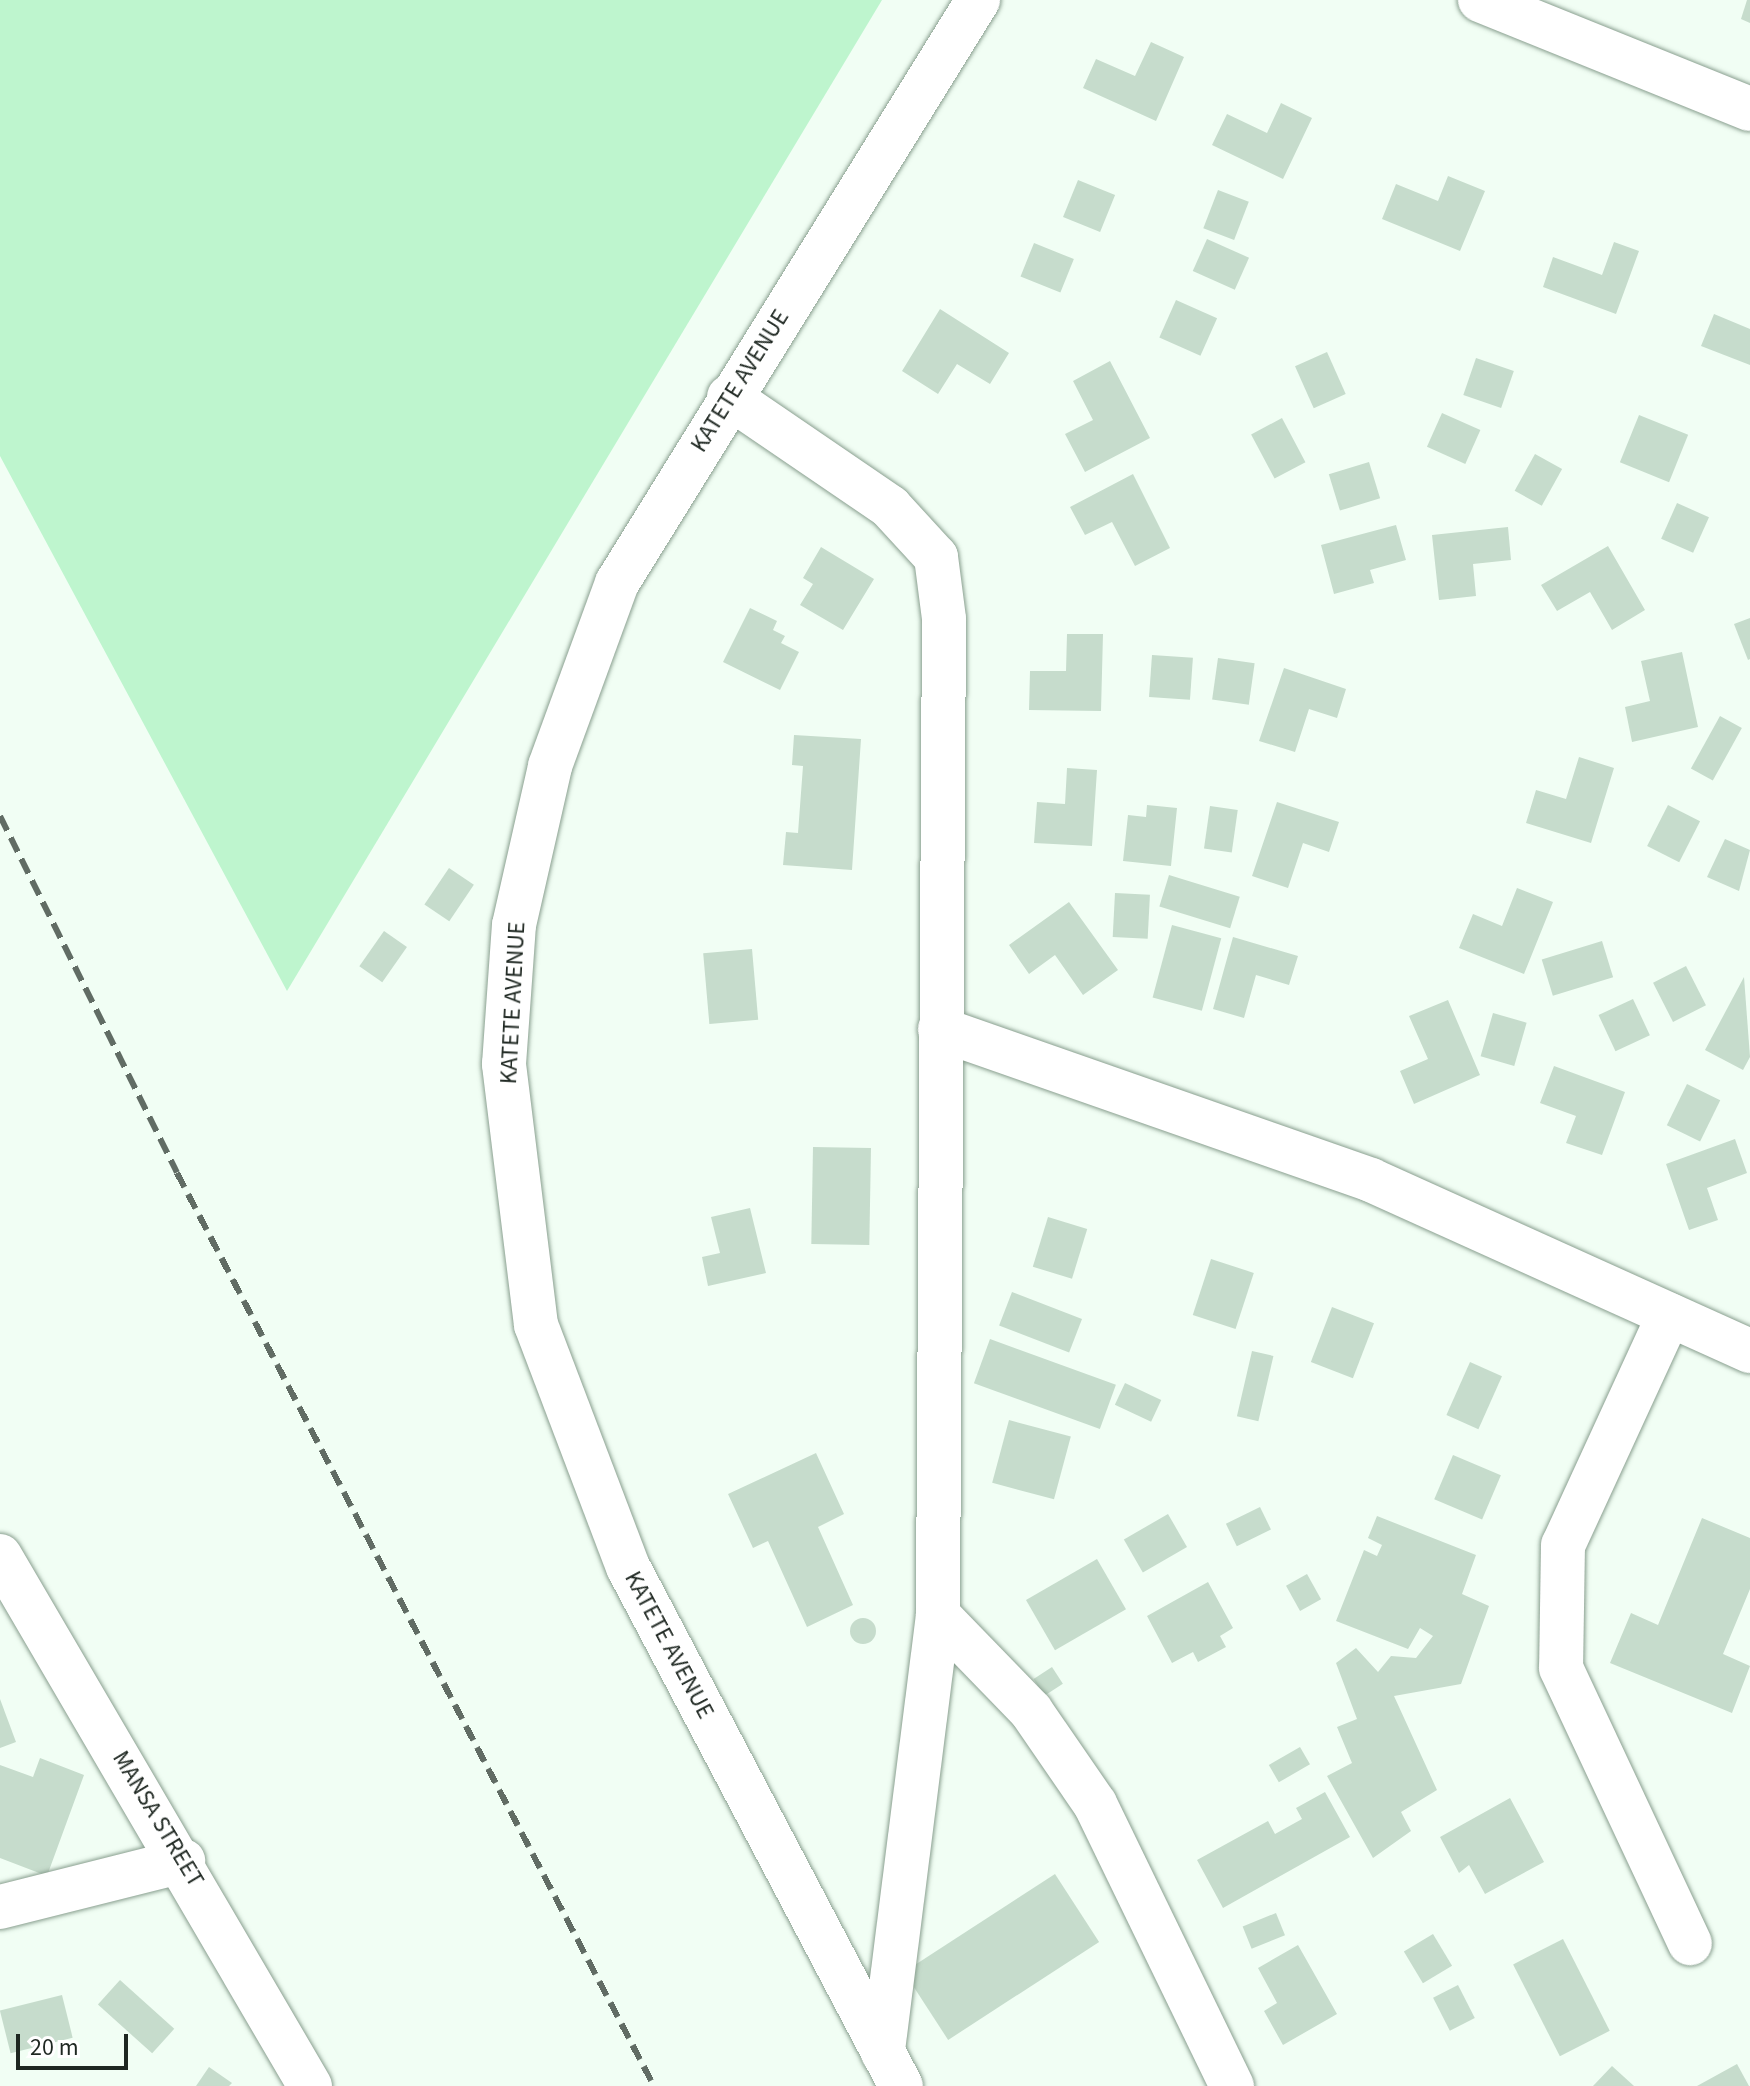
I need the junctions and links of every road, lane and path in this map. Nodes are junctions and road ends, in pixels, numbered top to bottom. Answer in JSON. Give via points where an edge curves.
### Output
{"nodes":[{"id":1,"x":978,"y":0,"type":"edge"},
{"id":2,"x":1480,"y":0,"type":"edge"},
{"id":3,"x":1750,"y":109,"type":"edge"},
{"id":4,"x":729,"y":397,"type":"junction"},
{"id":5,"x":940,"y":1029,"type":"junction"},
{"id":6,"x":1669,"y":1315,"type":"junction"},
{"id":7,"x":1750,"y":1351,"type":"edge"},
{"id":8,"x":1,"y":1560,"type":"edge"},
{"id":9,"x":938,"y":1615,"type":"junction"},
{"id":10,"x":183,"y":1861,"type":"junction"},
{"id":11,"x":0,"y":1907,"type":"edge"},
{"id":12,"x":1690,"y":1943,"type":"dead end"},
{"id":13,"x":892,"y":2069,"type":"edge"},
{"id":14,"x":310,"y":2086,"type":"edge"},
{"id":15,"x":1232,"y":2086,"type":"edge"}],
"edges":[{"from":1,"to":4,"type":"street","name":"KATETE AVENUE"},
{"from":2,"to":3,"type":"street"},
{"from":4,"to":5,"type":"street","via":[[890,507],[936,557],[944,619]]},
{"from":4,"to":13,"type":"street","name":"KATETE AVENUE","via":[[617,583],[550,766],[514,925],[504,1064],[536,1325],[628,1567]]},
{"from":5,"to":6,"type":"street","via":[[1371,1180]]},
{"from":5,"to":9,"type":"street"},
{"from":6,"to":7,"type":"street"},
{"from":6,"to":12,"type":"street","via":[[1563,1545],[1561,1668]]},
{"from":8,"to":10,"type":"street","name":"MANSA STREET"},
{"from":9,"to":13,"type":"street"},
{"from":9,"to":15,"type":"street","via":[[1031,1711],[1095,1804]]},
{"from":10,"to":11,"type":"street"},
{"from":10,"to":14,"type":"street","name":"MANSA STREET"}]}
